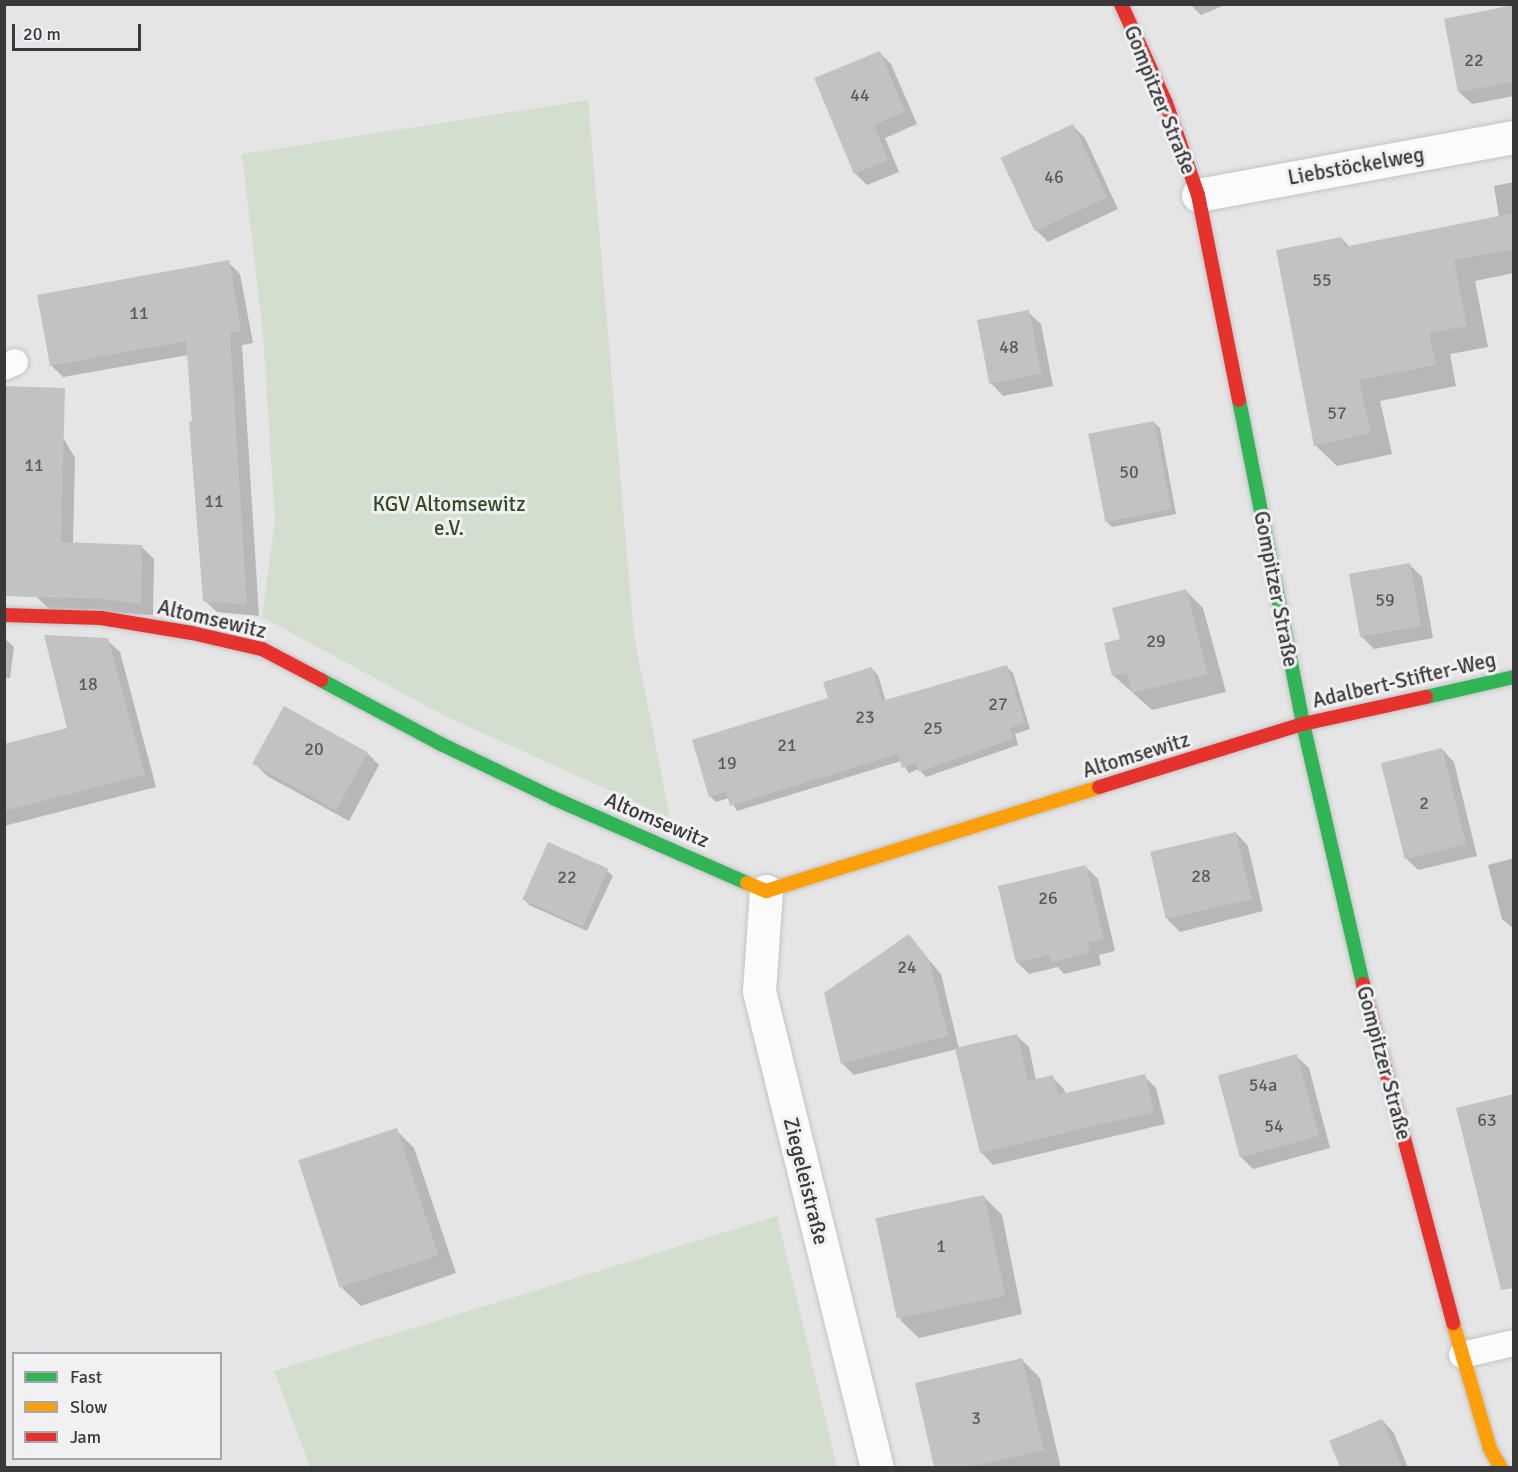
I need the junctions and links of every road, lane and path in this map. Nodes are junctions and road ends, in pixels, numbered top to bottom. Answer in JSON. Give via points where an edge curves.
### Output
{"nodes":[{"id":1,"x":1121,"y":4,"type":"edge"},
{"id":2,"x":1514,"y":137,"type":"edge"},
{"id":3,"x":1197,"y":195,"type":"junction"},
{"id":4,"x":4,"y":615,"type":"edge"},
{"id":5,"x":1514,"y":677,"type":"edge"},
{"id":6,"x":1303,"y":724,"type":"junction"},
{"id":7,"x":766,"y":891,"type":"junction"},
{"id":8,"x":1514,"y":1343,"type":"edge"},
{"id":9,"x":1462,"y":1354,"type":"junction"},
{"id":10,"x":877,"y":1467,"type":"edge"},
{"id":11,"x":1501,"y":1467,"type":"edge"}],
"edges":[{"from":1,"to":3,"type":"street","name":"Gompitzer Straße","via":[[1166,103]]},
{"from":2,"to":3,"type":"street","name":"Liebstöckelweg"},
{"from":3,"to":6,"type":"street","name":"Gompitzer Straße"},
{"from":4,"to":7,"type":"street","name":"Altomsewitz","via":[[101,618],[262,649],[441,744]]},
{"from":5,"to":6,"type":"street","name":"Adalbert-Stifter-Weg"},
{"from":6,"to":7,"type":"street","name":"Altomsewitz"},
{"from":6,"to":9,"type":"street","name":"Gompitzer Straße","via":[[1373,1029]]},
{"from":7,"to":10,"type":"street","name":"Ziegeleistraße","via":[[759,991]]},
{"from":8,"to":9,"type":"lane"},
{"from":9,"to":11,"type":"street","name":"Gompitzer Straße","via":[[1490,1449]]}]}
